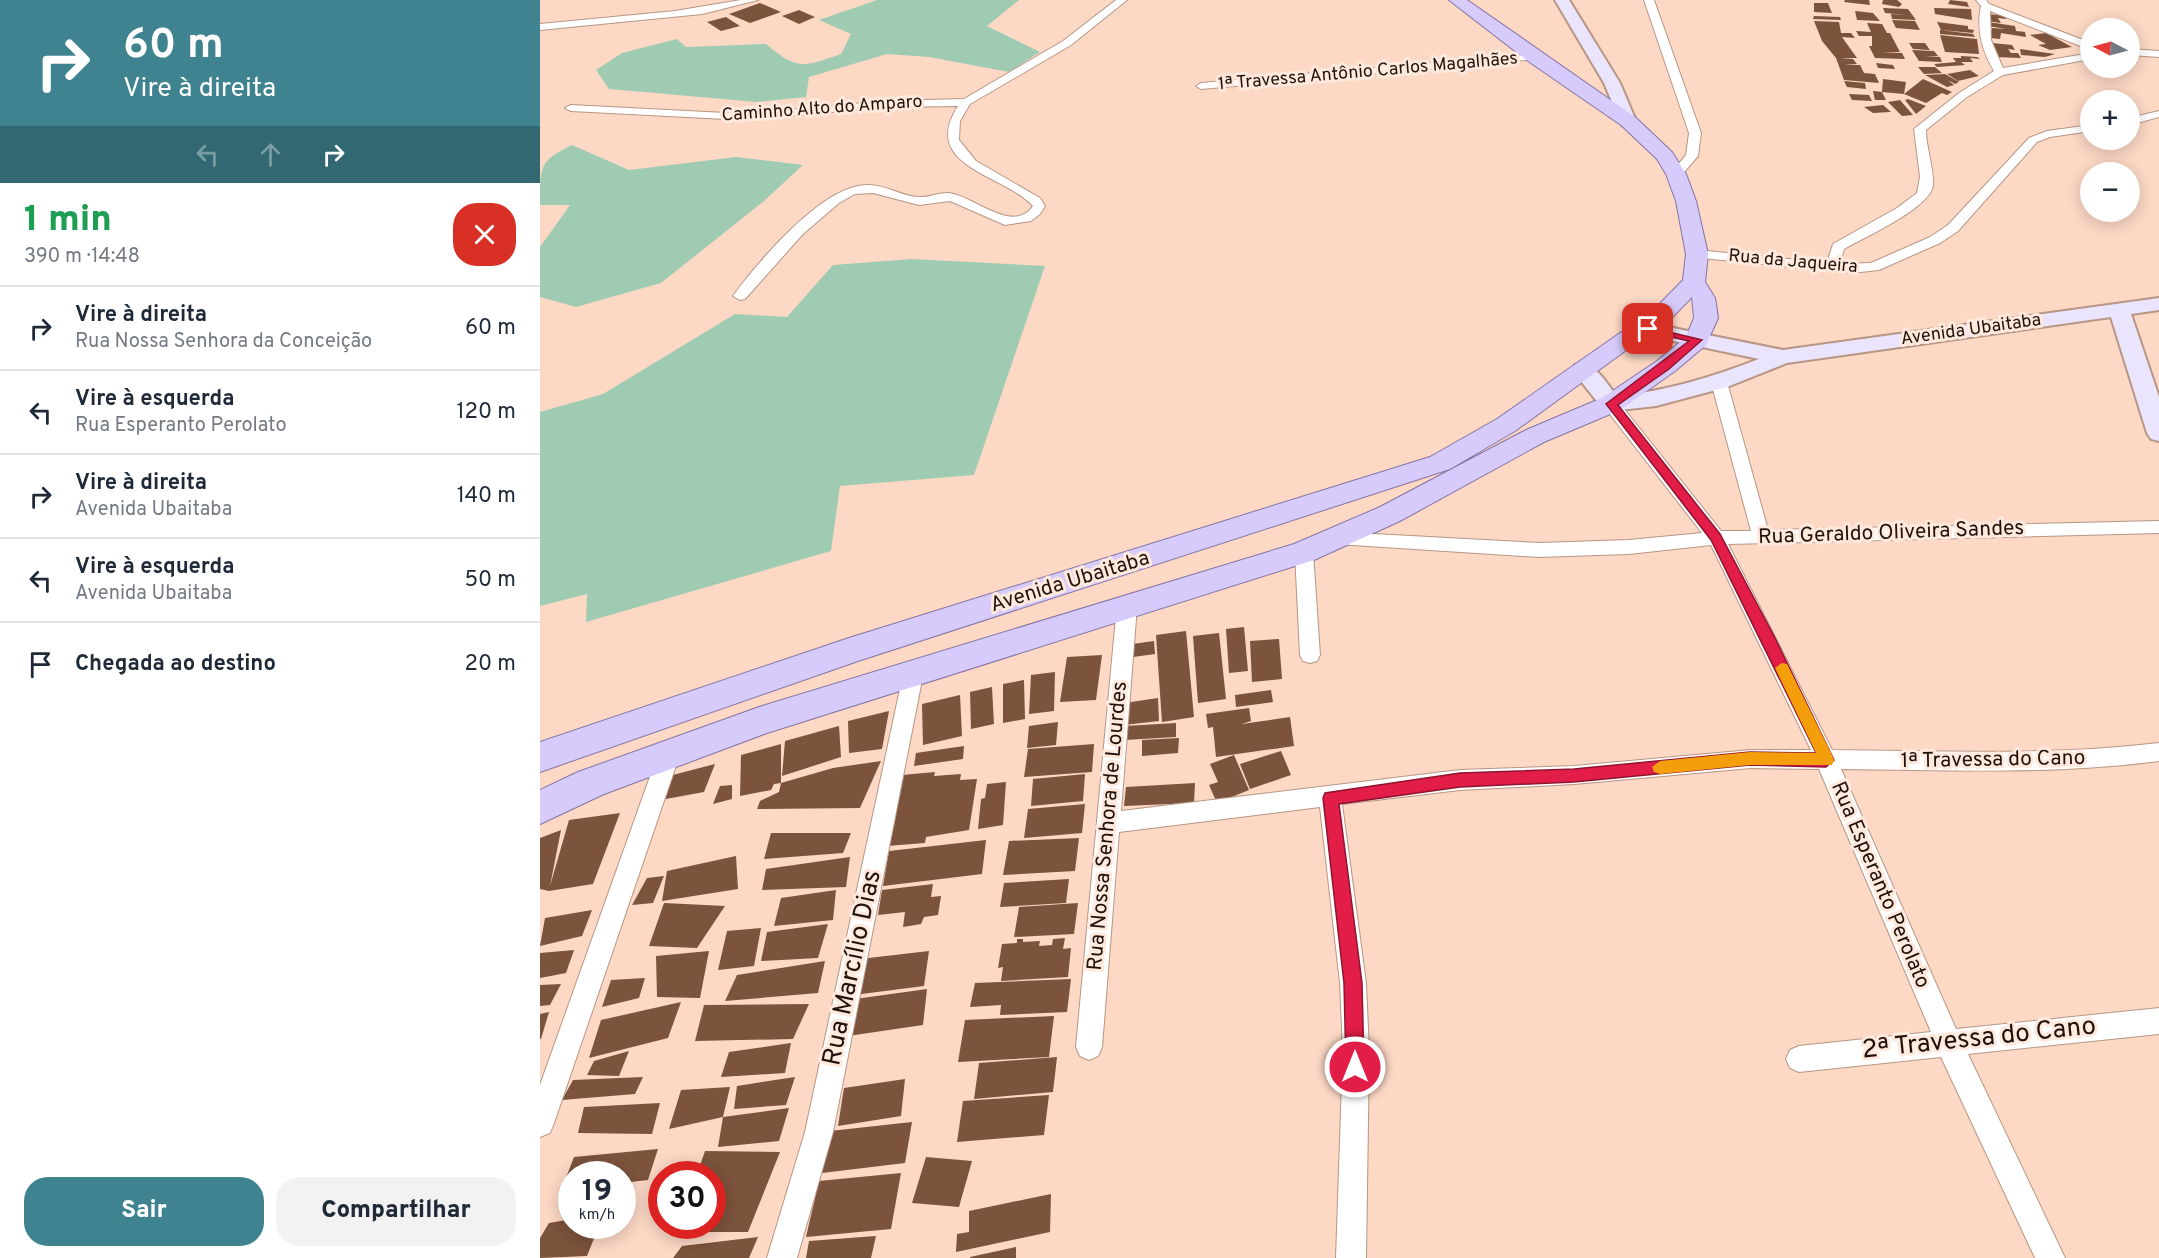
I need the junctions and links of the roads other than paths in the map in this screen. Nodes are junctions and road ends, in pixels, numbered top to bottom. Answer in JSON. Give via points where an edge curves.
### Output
{"nodes":[{"id":1,"x":687,"y":0,"type":"edge"},
{"id":2,"x":753,"y":0,"type":"edge"},
{"id":3,"x":1122,"y":0,"type":"edge"},
{"id":4,"x":1457,"y":0,"type":"edge"},
{"id":5,"x":1562,"y":0,"type":"edge"},
{"id":6,"x":1649,"y":0,"type":"edge"},
{"id":7,"x":1984,"y":3,"type":"edge"},
{"id":8,"x":701,"y":11,"type":"junction"},
{"id":9,"x":540,"y":27,"type":"edge"},
{"id":10,"x":2080,"y":42,"type":"edge"},
{"id":11,"x":2140,"y":53,"type":"edge"},
{"id":12,"x":2159,"y":54,"type":"edge"},
{"id":13,"x":1534,"y":57,"type":"junction"},
{"id":14,"x":2080,"y":58,"type":"edge"},
{"id":15,"x":2000,"y":72,"type":"junction"},
{"id":16,"x":1201,"y":87,"type":"dead end"},
{"id":17,"x":966,"y":102,"type":"junction"},
{"id":18,"x":571,"y":108,"type":"dead end"},
{"id":19,"x":2159,"y":114,"type":"edge"},
{"id":20,"x":2140,"y":119,"type":"edge"},
{"id":21,"x":1628,"y":121,"type":"junction"},
{"id":22,"x":2080,"y":130,"type":"edge"},
{"id":23,"x":1676,"y":174,"type":"junction"},
{"id":24,"x":1697,"y":254,"type":"junction"},
{"id":25,"x":1832,"y":267,"type":"junction"},
{"id":26,"x":1694,"y":282,"type":"junction"},
{"id":27,"x":740,"y":296,"type":"dead end"},
{"id":28,"x":2159,"y":304,"type":"edge"},
{"id":29,"x":2119,"y":310,"type":"junction"},
{"id":30,"x":1648,"y":329,"type":"junction"},
{"id":31,"x":1697,"y":340,"type":"junction"},
{"id":32,"x":1783,"y":357,"type":"junction"},
{"id":33,"x":1583,"y":370,"type":"junction"},
{"id":34,"x":1719,"y":382,"type":"junction"},
{"id":35,"x":1611,"y":404,"type":"junction"},
{"id":36,"x":2159,"y":433,"type":"edge"},
{"id":37,"x":2159,"y":527,"type":"edge"},
{"id":38,"x":1761,"y":537,"type":"junction"},
{"id":39,"x":1337,"y":538,"type":"junction"},
{"id":40,"x":1716,"y":538,"type":"junction"},
{"id":41,"x":1304,"y":552,"type":"junction"},
{"id":42,"x":1127,"y":606,"type":"junction"},
{"id":43,"x":1310,"y":655,"type":"dead end"},
{"id":44,"x":913,"y":675,"type":"junction"},
{"id":45,"x":2159,"y":752,"type":"edge"},
{"id":46,"x":669,"y":754,"type":"junction"},
{"id":47,"x":540,"y":757,"type":"edge"},
{"id":48,"x":1826,"y":760,"type":"junction"},
{"id":49,"x":1330,"y":798,"type":"junction"},
{"id":50,"x":540,"y":808,"type":"edge"},
{"id":51,"x":1108,"y":823,"type":"junction"},
{"id":52,"x":2159,"y":1021,"type":"edge"},
{"id":53,"x":1948,"y":1042,"type":"junction"},
{"id":54,"x":1089,"y":1047,"type":"dead end"},
{"id":55,"x":1799,"y":1059,"type":"dead end"},
{"id":56,"x":540,"y":1123,"type":"edge"},
{"id":57,"x":782,"y":1258,"type":"edge"},
{"id":58,"x":1351,"y":1258,"type":"edge"},
{"id":59,"x":2050,"y":1258,"type":"edge"}],
"edges":[{"from":1,"to":8,"type":"street"},
{"from":2,"to":8,"type":"street"},
{"from":3,"to":17,"type":"street","via":[[1067,43]]},
{"from":4,"to":13,"type":"main road"},
{"from":5,"to":21,"type":"main road","via":[[1612,83]]},
{"from":6,"to":23,"type":"street","via":[[1695,133],[1692,156]]},
{"from":7,"to":10,"type":"street"},
{"from":7,"to":15,"type":"street","via":[[1986,43]]},
{"from":8,"to":9,"type":"street","via":[[599,18]]},
{"from":11,"to":12,"type":"street"},
{"from":13,"to":16,"type":"street","name":"1ª Travessa Antônio Carlos Magalhães"},
{"from":13,"to":21,"type":"main road"},
{"from":14,"to":15,"type":"street"},
{"from":15,"to":25,"type":"street","via":[[1920,129],[1919,146],[1927,178],[1923,196],[1838,247]]},
{"from":17,"to":18,"type":"street","name":"Caminho Alto do Amparo","via":[[885,104],[745,117]]},
{"from":17,"to":27,"type":"street","via":[[954,121],[953,140],[960,152],[972,164],[1036,201],[1038,209],[1019,220],[1005,222],[948,196],[920,201],[877,189],[849,190],[816,215]]},
{"from":19,"to":20,"type":"street"},
{"from":21,"to":23,"type":"main road","via":[[1665,156]]},
{"from":22,"to":25,"type":"street","name":"Rua da Jaqueira","via":[[2033,140],[1953,228],[1935,240],[1874,267]]},
{"from":23,"to":24,"type":"main road"},
{"from":24,"to":25,"type":"street","name":"Rua da Jaqueira"},
{"from":24,"to":26,"type":"main road"},
{"from":26,"to":30,"type":"main road"},
{"from":26,"to":31,"type":"main road","via":[[1706,308]]},
{"from":28,"to":29,"type":"main road","name":"Avenida Ubaitaba"},
{"from":29,"to":32,"type":"main road","name":"Avenida Ubaitaba"},
{"from":29,"to":36,"type":"main road"},
{"from":30,"to":31,"type":"main road","name":"Avenida Ubaitaba"},
{"from":30,"to":33,"type":"main road","name":"Avenida Ubaitaba","via":[[1628,338]]},
{"from":31,"to":32,"type":"main road","name":"Avenida Ubaitaba"},
{"from":31,"to":35,"type":"main road","name":"Avenida Ubaitaba"},
{"from":32,"to":34,"type":"main road","name":"Avenida Ubaitaba"},
{"from":33,"to":35,"type":"main road"},
{"from":33,"to":47,"type":"main road","name":"Avenida Ubaitaba","via":[[1506,425],[1440,463],[849,651]]},
{"from":34,"to":35,"type":"main road","name":"Avenida Ubaitaba","via":[[1656,399]]},
{"from":34,"to":38,"type":"street"},
{"from":35,"to":39,"type":"main road","name":"Avenida Ubaitaba","via":[[1535,436]]},
{"from":35,"to":40,"type":"street","name":"Rua Esperanto Perolato"},
{"from":37,"to":38,"type":"street","name":"Rua Geraldo Oliveira Sandes"},
{"from":38,"to":40,"type":"street","name":"Rua Geraldo Oliveira Sandes"},
{"from":39,"to":40,"type":"street","name":"Rua Geraldo Oliveira Sandes","via":[[1539,550],[1629,547]]},
{"from":39,"to":41,"type":"main road","name":"Avenida Ubaitaba"},
{"from":40,"to":48,"type":"street","name":"Rua Esperanto Perolato"},
{"from":41,"to":42,"type":"main road","name":"Avenida Ubaitaba"},
{"from":41,"to":43,"type":"street"},
{"from":42,"to":44,"type":"main road","name":"Avenida Ubaitaba"},
{"from":42,"to":51,"type":"street","name":"Rua Nossa Senhora de Lourdes"},
{"from":44,"to":46,"type":"main road","name":"Avenida Ubaitaba","via":[[762,720]]},
{"from":44,"to":57,"type":"street","name":"Rua Marcílio Dias","via":[[819,1132]]},
{"from":45,"to":48,"type":"street","name":"1ª Travessa do Cano","via":[[2119,758],[2021,761]]},
{"from":46,"to":50,"type":"main road","name":"Avenida Ubaitaba","via":[[591,783]]},
{"from":46,"to":56,"type":"street"},
{"from":48,"to":49,"type":"street","name":"1ª Travessa do Cano","via":[[1750,759],[1574,775],[1460,780]]},
{"from":48,"to":53,"type":"street","name":"Rua Esperanto Perolato"},
{"from":49,"to":51,"type":"street","name":"1ª Travessa do Cano"},
{"from":49,"to":58,"type":"street","via":[[1353,983],[1356,1051]]},
{"from":51,"to":54,"type":"street","name":"Rua Nossa Senhora de Lourdes"},
{"from":52,"to":53,"type":"street","name":"2ª Travessa do Cano"},
{"from":53,"to":55,"type":"street","name":"2ª Travessa do Cano"},
{"from":53,"to":59,"type":"street","name":"Rua Esperanto Perolato"}]}
